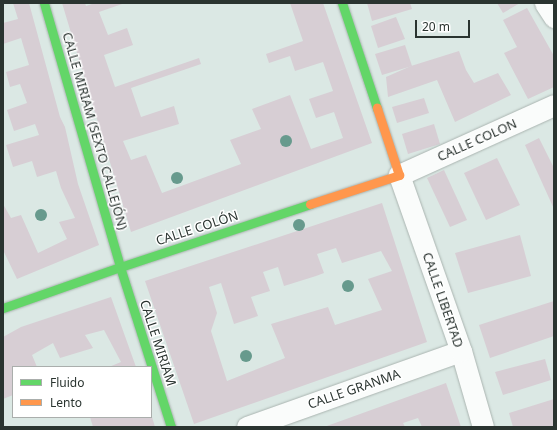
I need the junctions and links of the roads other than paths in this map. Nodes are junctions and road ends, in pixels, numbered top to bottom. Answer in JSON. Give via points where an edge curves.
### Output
{"nodes":[{"id":1,"x":44,"y":3,"type":"edge"},
{"id":2,"x":342,"y":3,"type":"edge"},
{"id":3,"x":545,"y":3,"type":"edge"},
{"id":4,"x":554,"y":17,"type":"edge"},
{"id":5,"x":554,"y":105,"type":"edge"},
{"id":6,"x":399,"y":175,"type":"junction"},
{"id":7,"x":120,"y":267,"type":"junction"},
{"id":8,"x":5,"y":303,"type":"edge"},
{"id":9,"x":461,"y":352,"type":"junction"},
{"id":10,"x":152,"y":366,"type":"edge"},
{"id":11,"x":152,"y":367,"type":"edge"},
{"id":12,"x":171,"y":427,"type":"edge"},
{"id":13,"x":247,"y":427,"type":"edge"},
{"id":14,"x":483,"y":427,"type":"edge"}],
"edges":[{"from":1,"to":7,"type":"street","name":"CALLE MIRIAM (SEXTO CALLEJÓN)"},
{"from":2,"to":6,"type":"street"},
{"from":3,"to":4,"type":"street"},
{"from":5,"to":6,"type":"street","name":"CALLE COLON"},
{"from":6,"to":7,"type":"street","name":"CALLE COLÓN"},
{"from":6,"to":9,"type":"street","name":"CALLE LIBERTAD"},
{"from":7,"to":8,"type":"street","name":"CALLE COLÓN"},
{"from":7,"to":10,"type":"street","name":"CALLE MIRIAM"},
{"from":9,"to":13,"type":"street","name":"CALLE GRANMA"},
{"from":9,"to":14,"type":"street","name":"CALLE LIBERTAD"},
{"from":11,"to":12,"type":"street","name":"CALLE MIRIAM"}]}
